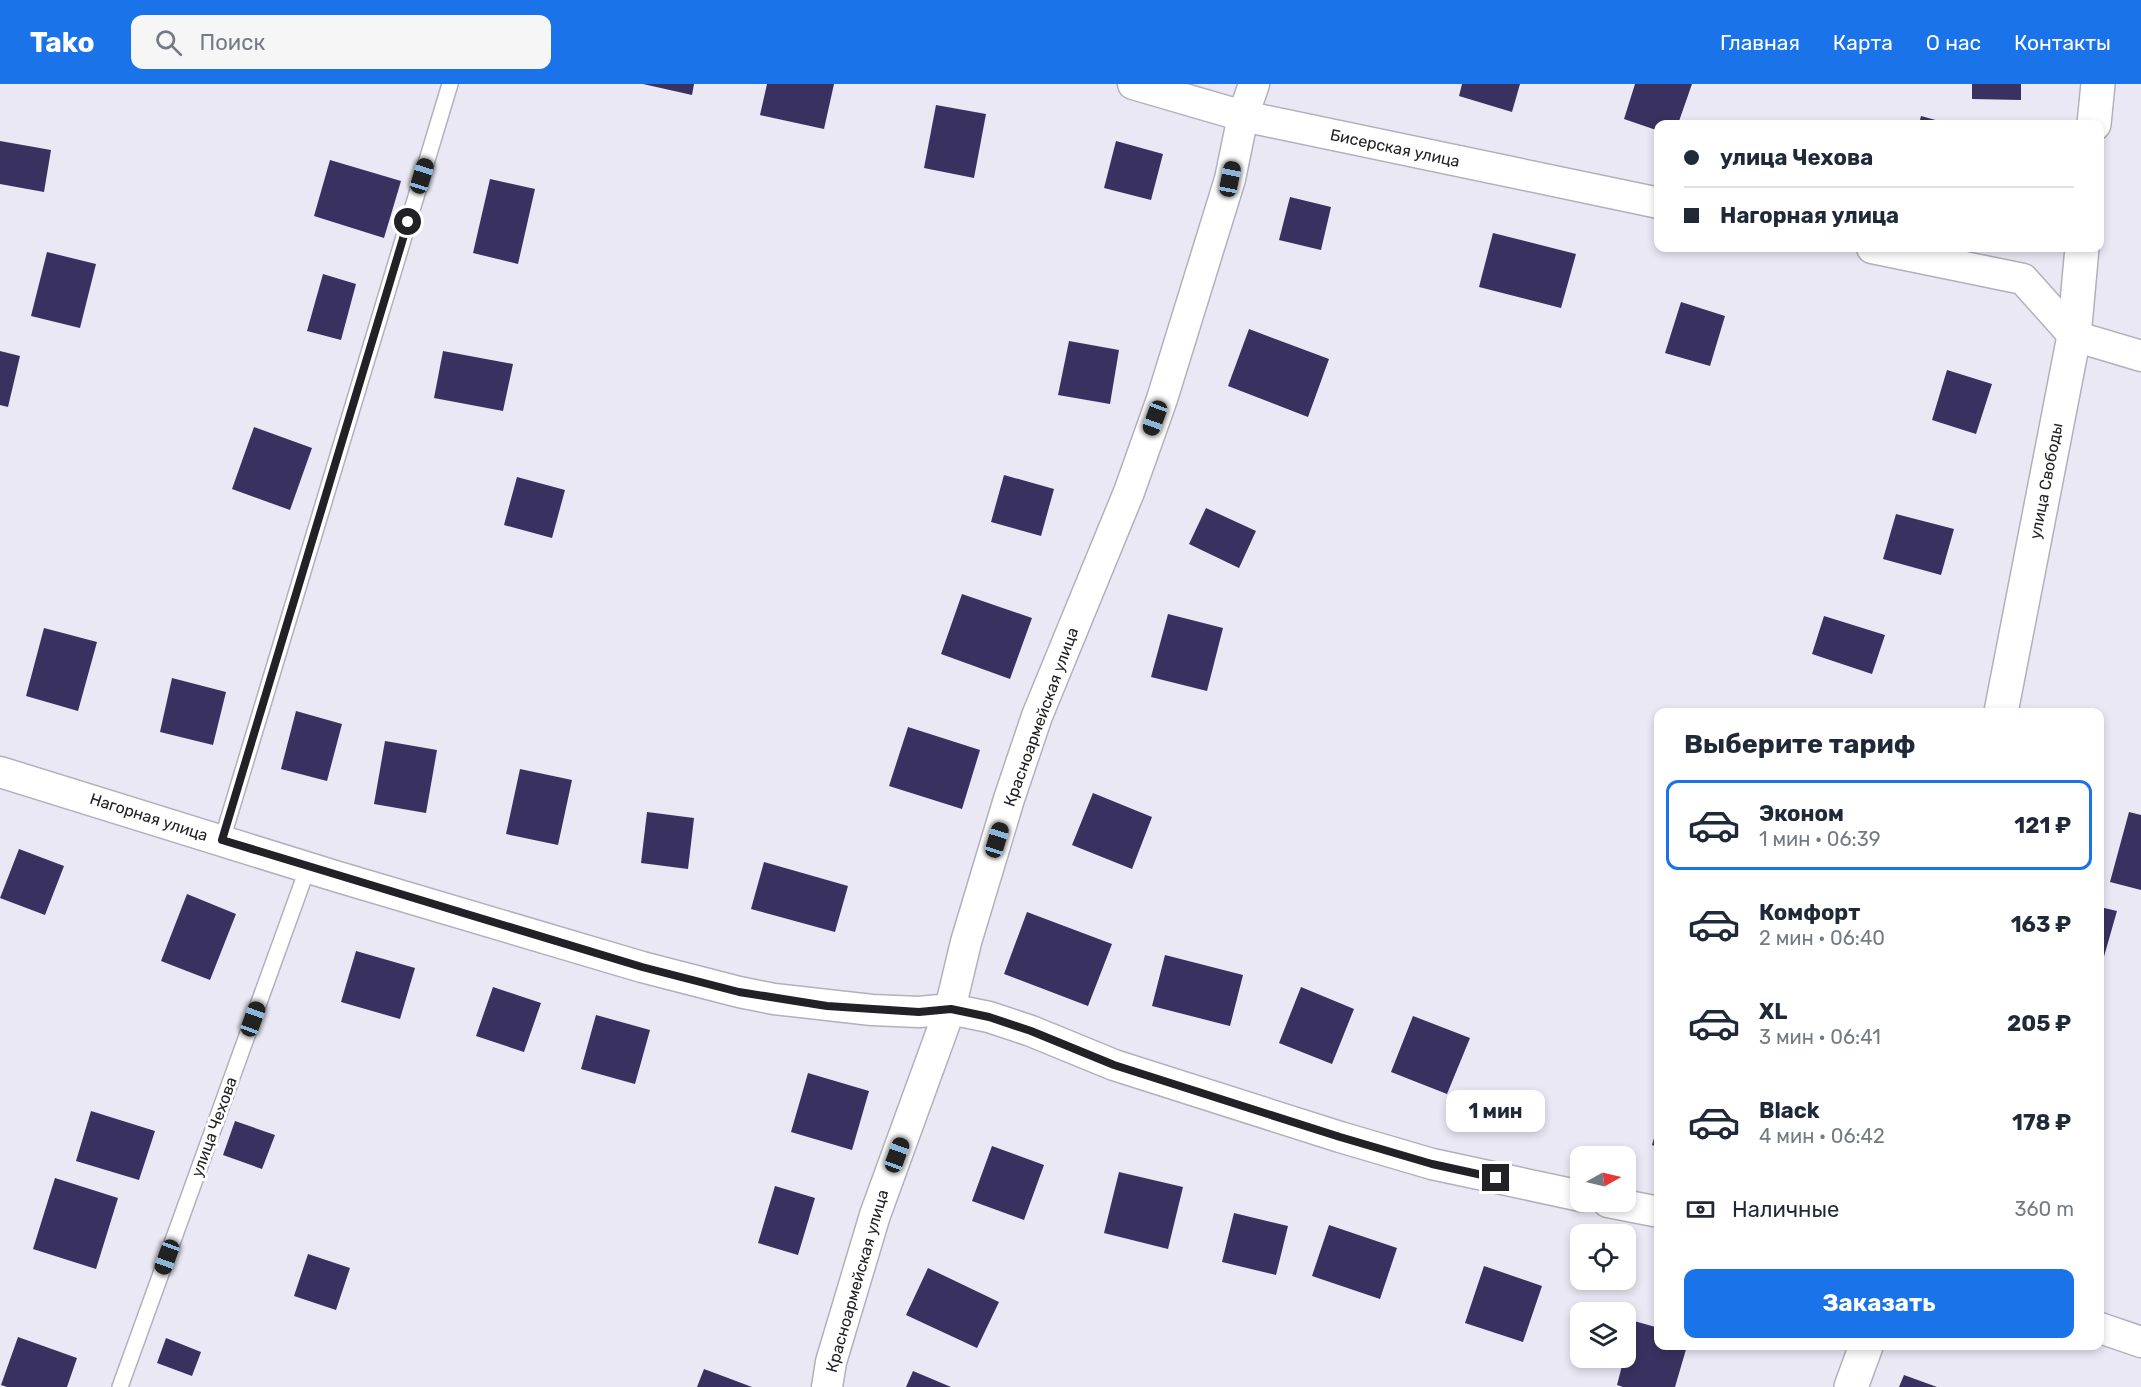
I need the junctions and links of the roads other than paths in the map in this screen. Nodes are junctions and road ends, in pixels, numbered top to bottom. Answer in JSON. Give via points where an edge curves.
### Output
{"nodes":[{"id":1,"x":450,"y":84,"type":"edge"},
{"id":2,"x":1133,"y":84,"type":"edge"},
{"id":3,"x":1254,"y":84,"type":"edge"},
{"id":4,"x":2098,"y":84,"type":"edge"},
{"id":5,"x":1243,"y":116,"type":"junction"},
{"id":6,"x":2094,"y":120,"type":"edge"},
{"id":7,"x":1654,"y":202,"type":"edge"},
{"id":8,"x":1891,"y":252,"type":"edge"},
{"id":9,"x":2082,"y":252,"type":"edge"},
{"id":10,"x":2074,"y":336,"type":"junction"},
{"id":11,"x":2141,"y":356,"type":"edge"},
{"id":12,"x":2002,"y":708,"type":"edge"},
{"id":13,"x":0,"y":772,"type":"edge"},
{"id":14,"x":222,"y":840,"type":"junction"},
{"id":15,"x":308,"y":867,"type":"junction"},
{"id":16,"x":951,"y":1009,"type":"junction"},
{"id":17,"x":1570,"y":1194,"type":"edge"},
{"id":18,"x":1636,"y":1207,"type":"edge"},
{"id":19,"x":1654,"y":1211,"type":"edge"},
{"id":20,"x":2104,"y":1329,"type":"edge"},
{"id":21,"x":2141,"y":1342,"type":"edge"},
{"id":22,"x":1865,"y":1350,"type":"edge"},
{"id":23,"x":120,"y":1387,"type":"edge"},
{"id":24,"x":827,"y":1387,"type":"edge"},
{"id":25,"x":1851,"y":1387,"type":"edge"}],
"edges":[{"from":1,"to":14,"type":"lane"},
{"from":2,"to":5,"type":"street","name":"Бисерская улица"},
{"from":3,"to":5,"type":"street","name":"Красноармейская улица"},
{"from":4,"to":6,"type":"street"},
{"from":5,"to":7,"type":"street","name":"Бисерская улица"},
{"from":5,"to":16,"type":"street","name":"Красноармейская улица","via":[[1230,179],[1161,399],[1129,492],[1037,716],[1009,799],[966,942]]},
{"from":8,"to":10,"type":"street","via":[[2023,279]]},
{"from":9,"to":10,"type":"street","name":"улица Свободы"},
{"from":10,"to":11,"type":"street"},
{"from":10,"to":12,"type":"street","name":"улица Свободы"},
{"from":13,"to":14,"type":"street","name":"Нагорная улица"},
{"from":14,"to":15,"type":"street","name":"Нагорная улица"},
{"from":15,"to":16,"type":"street","name":"Нагорная улица","via":[[642,967],[739,992],[872,1010]]},
{"from":15,"to":23,"type":"lane","name":"улица Чехова"},
{"from":16,"to":17,"type":"street","name":"Нагорная улица","via":[[999,1020],[1114,1065],[1340,1137],[1432,1164]]},
{"from":16,"to":24,"type":"street","name":"Красноармейская улица","via":[[875,1215]]},
{"from":18,"to":19,"type":"street"},
{"from":20,"to":21,"type":"street"},
{"from":22,"to":25,"type":"street"}]}
